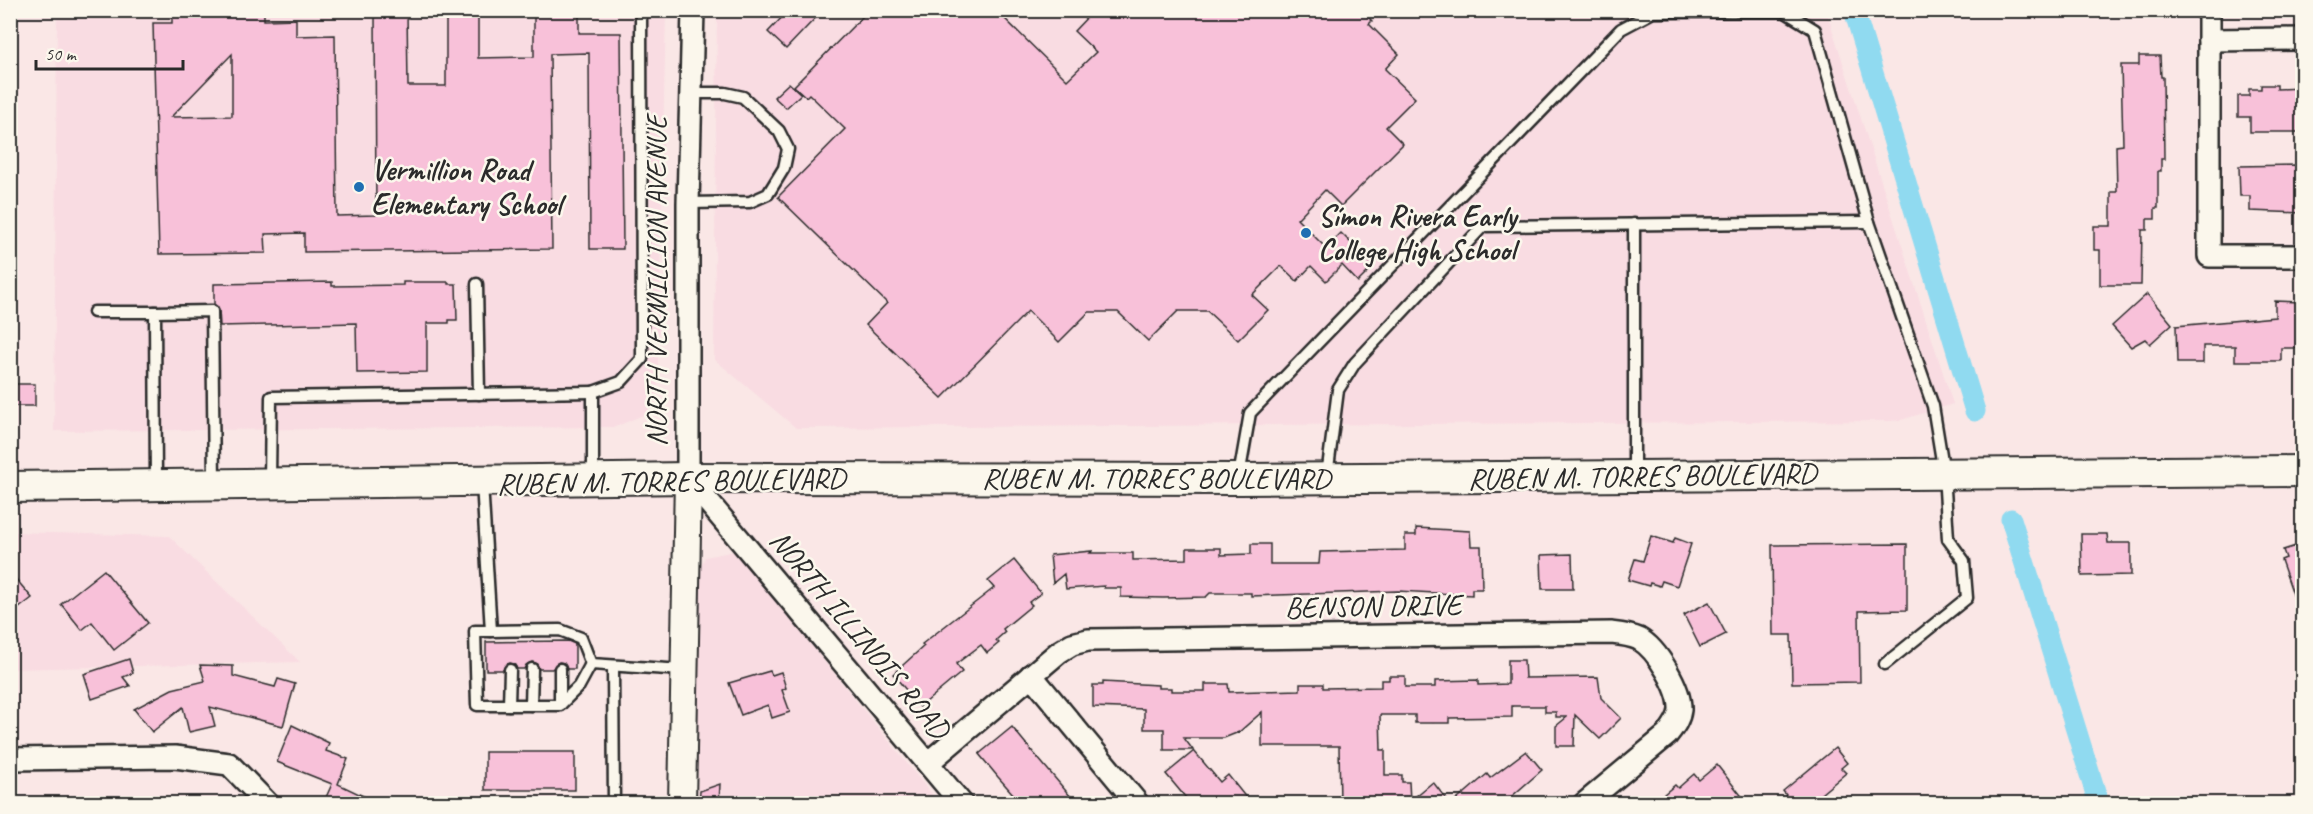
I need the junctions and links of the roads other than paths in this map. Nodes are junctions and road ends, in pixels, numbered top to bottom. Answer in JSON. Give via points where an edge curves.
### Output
{"nodes":[{"id":1,"x":641,"y":10,"type":"edge"},
{"id":2,"x":693,"y":10,"type":"edge"},
{"id":3,"x":2209,"y":10,"type":"edge"},
{"id":4,"x":2302,"y":39,"type":"edge"},
{"id":5,"x":2209,"y":40,"type":"junction"},
{"id":6,"x":690,"y":93,"type":"junction"},
{"id":7,"x":688,"y":203,"type":"junction"},
{"id":8,"x":1869,"y":222,"type":"junction"},
{"id":9,"x":1634,"y":224,"type":"junction"},
{"id":10,"x":2302,"y":256,"type":"edge"},
{"id":11,"x":477,"y":284,"type":"dead end"},
{"id":12,"x":94,"y":312,"type":"dead end"},
{"id":13,"x":155,"y":312,"type":"junction"},
{"id":14,"x":593,"y":392,"type":"junction"},
{"id":15,"x":479,"y":394,"type":"junction"},
{"id":16,"x":2302,"y":471,"type":"edge"},
{"id":17,"x":1944,"y":473,"type":"junction"},
{"id":18,"x":1634,"y":476,"type":"junction"},
{"id":19,"x":688,"y":478,"type":"junction"},
{"id":20,"x":1327,"y":478,"type":"junction"},
{"id":21,"x":1238,"y":479,"type":"junction"},
{"id":22,"x":593,"y":481,"type":"junction"},
{"id":23,"x":482,"y":483,"type":"junction"},
{"id":24,"x":156,"y":486,"type":"junction"},
{"id":25,"x":214,"y":486,"type":"junction"},
{"id":26,"x":270,"y":486,"type":"junction"},
{"id":27,"x":10,"y":487,"type":"edge"},
{"id":28,"x":491,"y":631,"type":"junction"},
{"id":29,"x":591,"y":664,"type":"junction"},
{"id":30,"x":1885,"y":664,"type":"dead end"},
{"id":31,"x":613,"y":667,"type":"junction"},
{"id":32,"x":532,"y":669,"type":"dead end"},
{"id":33,"x":560,"y":669,"type":"dead end"},
{"id":34,"x":510,"y":670,"type":"dead end"},
{"id":35,"x":683,"y":670,"type":"junction"},
{"id":36,"x":1031,"y":675,"type":"junction"},
{"id":37,"x":509,"y":705,"type":"junction"},
{"id":38,"x":531,"y":705,"type":"junction"},
{"id":39,"x":560,"y":705,"type":"junction"},
{"id":40,"x":10,"y":759,"type":"edge"},
{"id":41,"x":929,"y":762,"type":"junction"},
{"id":42,"x":268,"y":804,"type":"edge"},
{"id":43,"x":614,"y":804,"type":"edge"},
{"id":44,"x":682,"y":804,"type":"edge"},
{"id":45,"x":962,"y":804,"type":"edge"},
{"id":46,"x":1138,"y":804,"type":"edge"},
{"id":47,"x":1584,"y":804,"type":"edge"}],
"edges":[{"from":1,"to":14,"type":"lane","via":[[642,360],[621,382]]},
{"from":2,"to":6,"type":"street","name":"NORTH VERMILLION AVENUE"},
{"from":3,"to":5,"type":"street"},
{"from":4,"to":5,"type":"street"},
{"from":5,"to":10,"type":"street","via":[[2209,256]]},
{"from":6,"to":7,"type":"street","name":"NORTH VERMILLION AVENUE"},
{"from":6,"to":7,"type":"lane","via":[[743,97],[779,131],[788,149],[784,168],[768,194],[750,202]]},
{"from":7,"to":19,"type":"street","name":"NORTH VERMILLION AVENUE"},
{"from":8,"to":9,"type":"lane"},
{"from":8,"to":17,"type":"lane","via":[[1933,406]]},
{"from":8,"to":21,"type":"lane","via":[[1815,30],[1784,11],[1653,12],[1621,29],[1250,413]]},
{"from":9,"to":18,"type":"lane"},
{"from":9,"to":20,"type":"lane","via":[[1483,226],[1355,363],[1338,390]]},
{"from":11,"to":15,"type":"lane"},
{"from":12,"to":13,"type":"lane"},
{"from":13,"to":24,"type":"lane"},
{"from":13,"to":25,"type":"lane","via":[[212,311]]},
{"from":14,"to":15,"type":"lane"},
{"from":14,"to":22,"type":"lane"},
{"from":15,"to":26,"type":"lane","via":[[271,396]]},
{"from":16,"to":17,"type":"main road","name":"RUBEN M. TORRES BOULEVARD"},
{"from":17,"to":18,"type":"main road","name":"RUBEN M. TORRES BOULEVARD"},
{"from":17,"to":30,"type":"lane","via":[[1948,539],[1964,561],[1967,598]]},
{"from":18,"to":20,"type":"main road","name":"RUBEN M. TORRES BOULEVARD"},
{"from":19,"to":21,"type":"main road","name":"RUBEN M. TORRES BOULEVARD"},
{"from":19,"to":22,"type":"main road","name":"RUBEN M. TORRES BOULEVARD"},
{"from":19,"to":35,"type":"street","name":"NORTH VERMILLION AVENUE"},
{"from":19,"to":41,"type":"street","name":"NORTH ILLINOIS ROAD"},
{"from":20,"to":21,"type":"main road","name":"RUBEN M. TORRES BOULEVARD"},
{"from":22,"to":23,"type":"main road","name":"RUBEN M. TORRES BOULEVARD"},
{"from":23,"to":26,"type":"main road","name":"RUBEN M. TORRES BOULEVARD"},
{"from":23,"to":28,"type":"lane"},
{"from":24,"to":25,"type":"main road","name":"RUBEN M. TORRES BOULEVARD"},
{"from":24,"to":27,"type":"main road","name":"RUBEN M. TORRES BOULEVARD"},
{"from":25,"to":26,"type":"main road","name":"RUBEN M. TORRES BOULEVARD"},
{"from":28,"to":29,"type":"lane","via":[[510,636],[581,638]]},
{"from":28,"to":37,"type":"lane","via":[[475,631],[477,705]]},
{"from":29,"to":31,"type":"lane"},
{"from":29,"to":39,"type":"lane","via":[[579,686]]},
{"from":31,"to":35,"type":"lane"},
{"from":31,"to":43,"type":"lane"},
{"from":32,"to":38,"type":"lane"},
{"from":33,"to":39,"type":"lane"},
{"from":34,"to":37,"type":"lane"},
{"from":35,"to":44,"type":"street","name":"NORTH VERMILLION AVENUE"},
{"from":36,"to":41,"type":"street","name":"BENSON DRIVE"},
{"from":36,"to":46,"type":"street"},
{"from":36,"to":47,"type":"street","name":"BENSON DRIVE","via":[[1072,644],[1088,640],[1611,633],[1631,636],[1653,650],[1672,679],[1680,709],[1677,723]]},
{"from":37,"to":38,"type":"lane"},
{"from":38,"to":39,"type":"lane"},
{"from":40,"to":42,"type":"street","via":[[176,757],[229,764]]},
{"from":41,"to":45,"type":"street","name":"NORTH ILLINOIS ROAD"}]}
